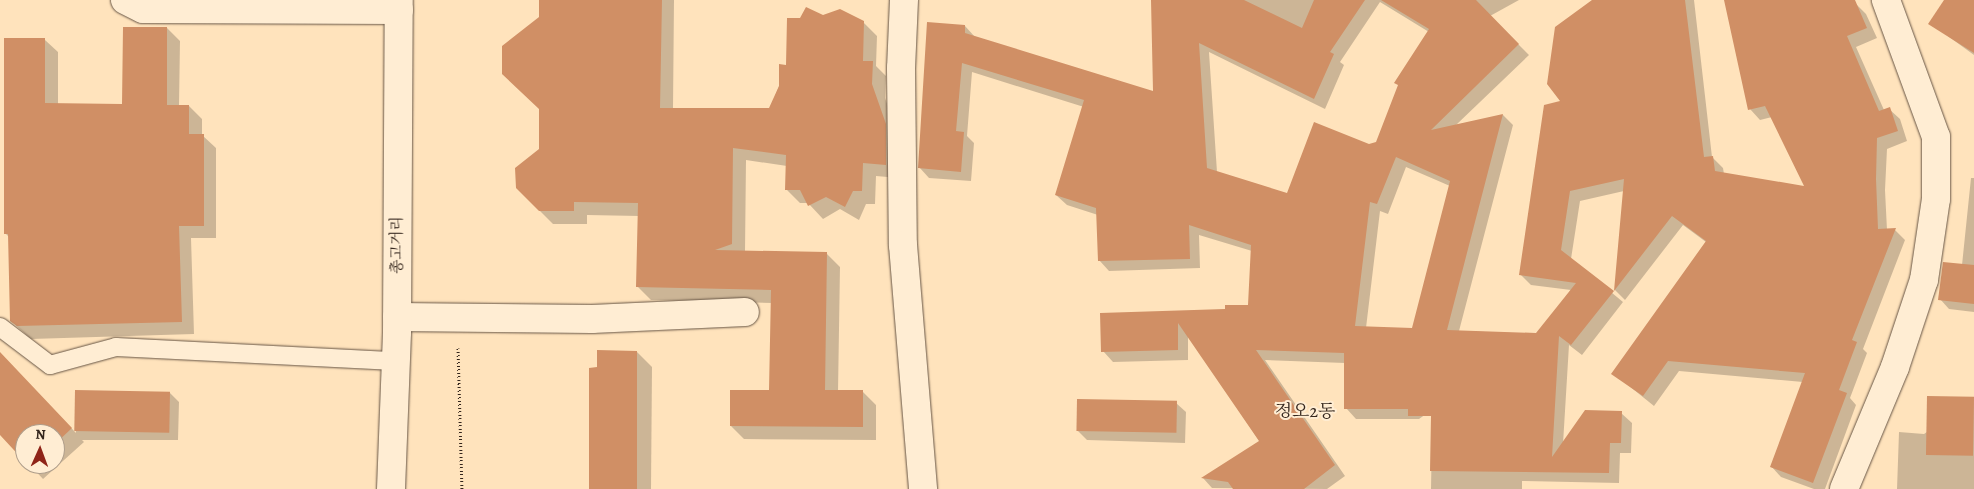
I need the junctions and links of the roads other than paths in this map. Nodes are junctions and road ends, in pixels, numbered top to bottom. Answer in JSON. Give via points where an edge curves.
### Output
{"nodes":[{"id":1,"x":125,"y":0,"type":"edge"},
{"id":2,"x":904,"y":0,"type":"edge"},
{"id":3,"x":1886,"y":0,"type":"edge"},
{"id":4,"x":399,"y":5,"type":"edge"},
{"id":5,"x":745,"y":312,"type":"dead end"},
{"id":6,"x":397,"y":317,"type":"junction"},
{"id":7,"x":0,"y":327,"type":"edge"},
{"id":8,"x":396,"y":361,"type":"junction"},
{"id":9,"x":391,"y":489,"type":"edge"},
{"id":10,"x":923,"y":489,"type":"edge"},
{"id":11,"x":1844,"y":489,"type":"edge"}],
"edges":[{"from":1,"to":4,"type":"street","via":[[143,9]]},
{"from":2,"to":10,"type":"street","via":[[902,245],[924,465]]},
{"from":3,"to":11,"type":"street","via":[[1936,137],[1936,199],[1924,280],[1895,367]]},
{"from":4,"to":6,"type":"street","name":"총고거리"},
{"from":5,"to":6,"type":"street","via":[[592,319]]},
{"from":6,"to":8,"type":"street","name":"총고거리"},
{"from":7,"to":8,"type":"lane","via":[[50,365],[116,347]]},
{"from":8,"to":9,"type":"street","name":"총고거리"}]}
